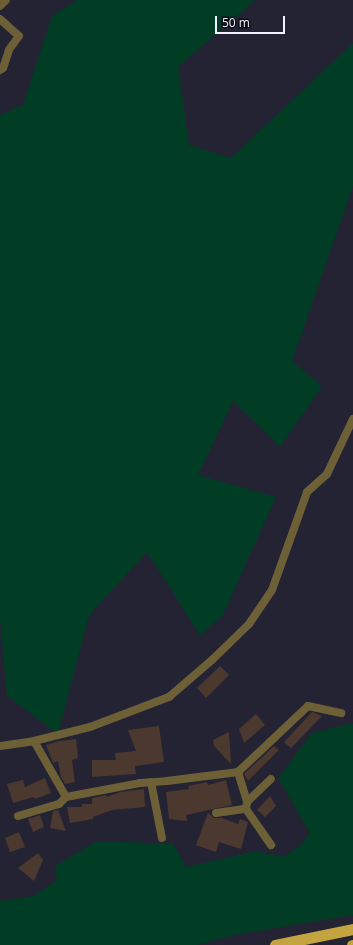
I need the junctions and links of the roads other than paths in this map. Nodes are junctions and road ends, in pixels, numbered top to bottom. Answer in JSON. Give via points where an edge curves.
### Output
{"nodes":[{"id":1,"x":6,"y":0,"type":"edge"},
{"id":2,"x":0,"y":6,"type":"edge"},
{"id":3,"x":0,"y":19,"type":"edge"},
{"id":4,"x":0,"y":70,"type":"edge"},
{"id":5,"x":353,"y":419,"type":"edge"},
{"id":6,"x":341,"y":713,"type":"dead end"},
{"id":7,"x":34,"y":741,"type":"junction"},
{"id":8,"x":0,"y":746,"type":"edge"},
{"id":9,"x":238,"y":772,"type":"junction"},
{"id":10,"x":271,"y":779,"type":"dead end"},
{"id":11,"x":151,"y":782,"type":"junction"},
{"id":12,"x":66,"y":797,"type":"junction"},
{"id":13,"x":247,"y":805,"type":"junction"},
{"id":14,"x":216,"y":814,"type":"dead end"},
{"id":15,"x":18,"y":816,"type":"dead end"},
{"id":16,"x":162,"y":838,"type":"dead end"},
{"id":17,"x":271,"y":845,"type":"dead end"},
{"id":18,"x":353,"y":929,"type":"edge"},
{"id":19,"x":275,"y":945,"type":"edge"}],
"edges":[{"from":1,"to":2,"type":"street"},
{"from":3,"to":4,"type":"street","via":[[19,36]]},
{"from":5,"to":7,"type":"street","via":[[327,474],[306,492],[272,590],[249,624],[169,697],[90,728]]},
{"from":6,"to":9,"type":"street","via":[[308,706]]},
{"from":7,"to":8,"type":"street"},
{"from":7,"to":12,"type":"street"},
{"from":9,"to":11,"type":"street"},
{"from":9,"to":13,"type":"street"},
{"from":10,"to":13,"type":"street"},
{"from":11,"to":12,"type":"street"},
{"from":11,"to":16,"type":"street"},
{"from":12,"to":15,"type":"street","via":[[59,804]]},
{"from":13,"to":14,"type":"street"},
{"from":13,"to":17,"type":"street"},
{"from":18,"to":19,"type":"highway"}]}
